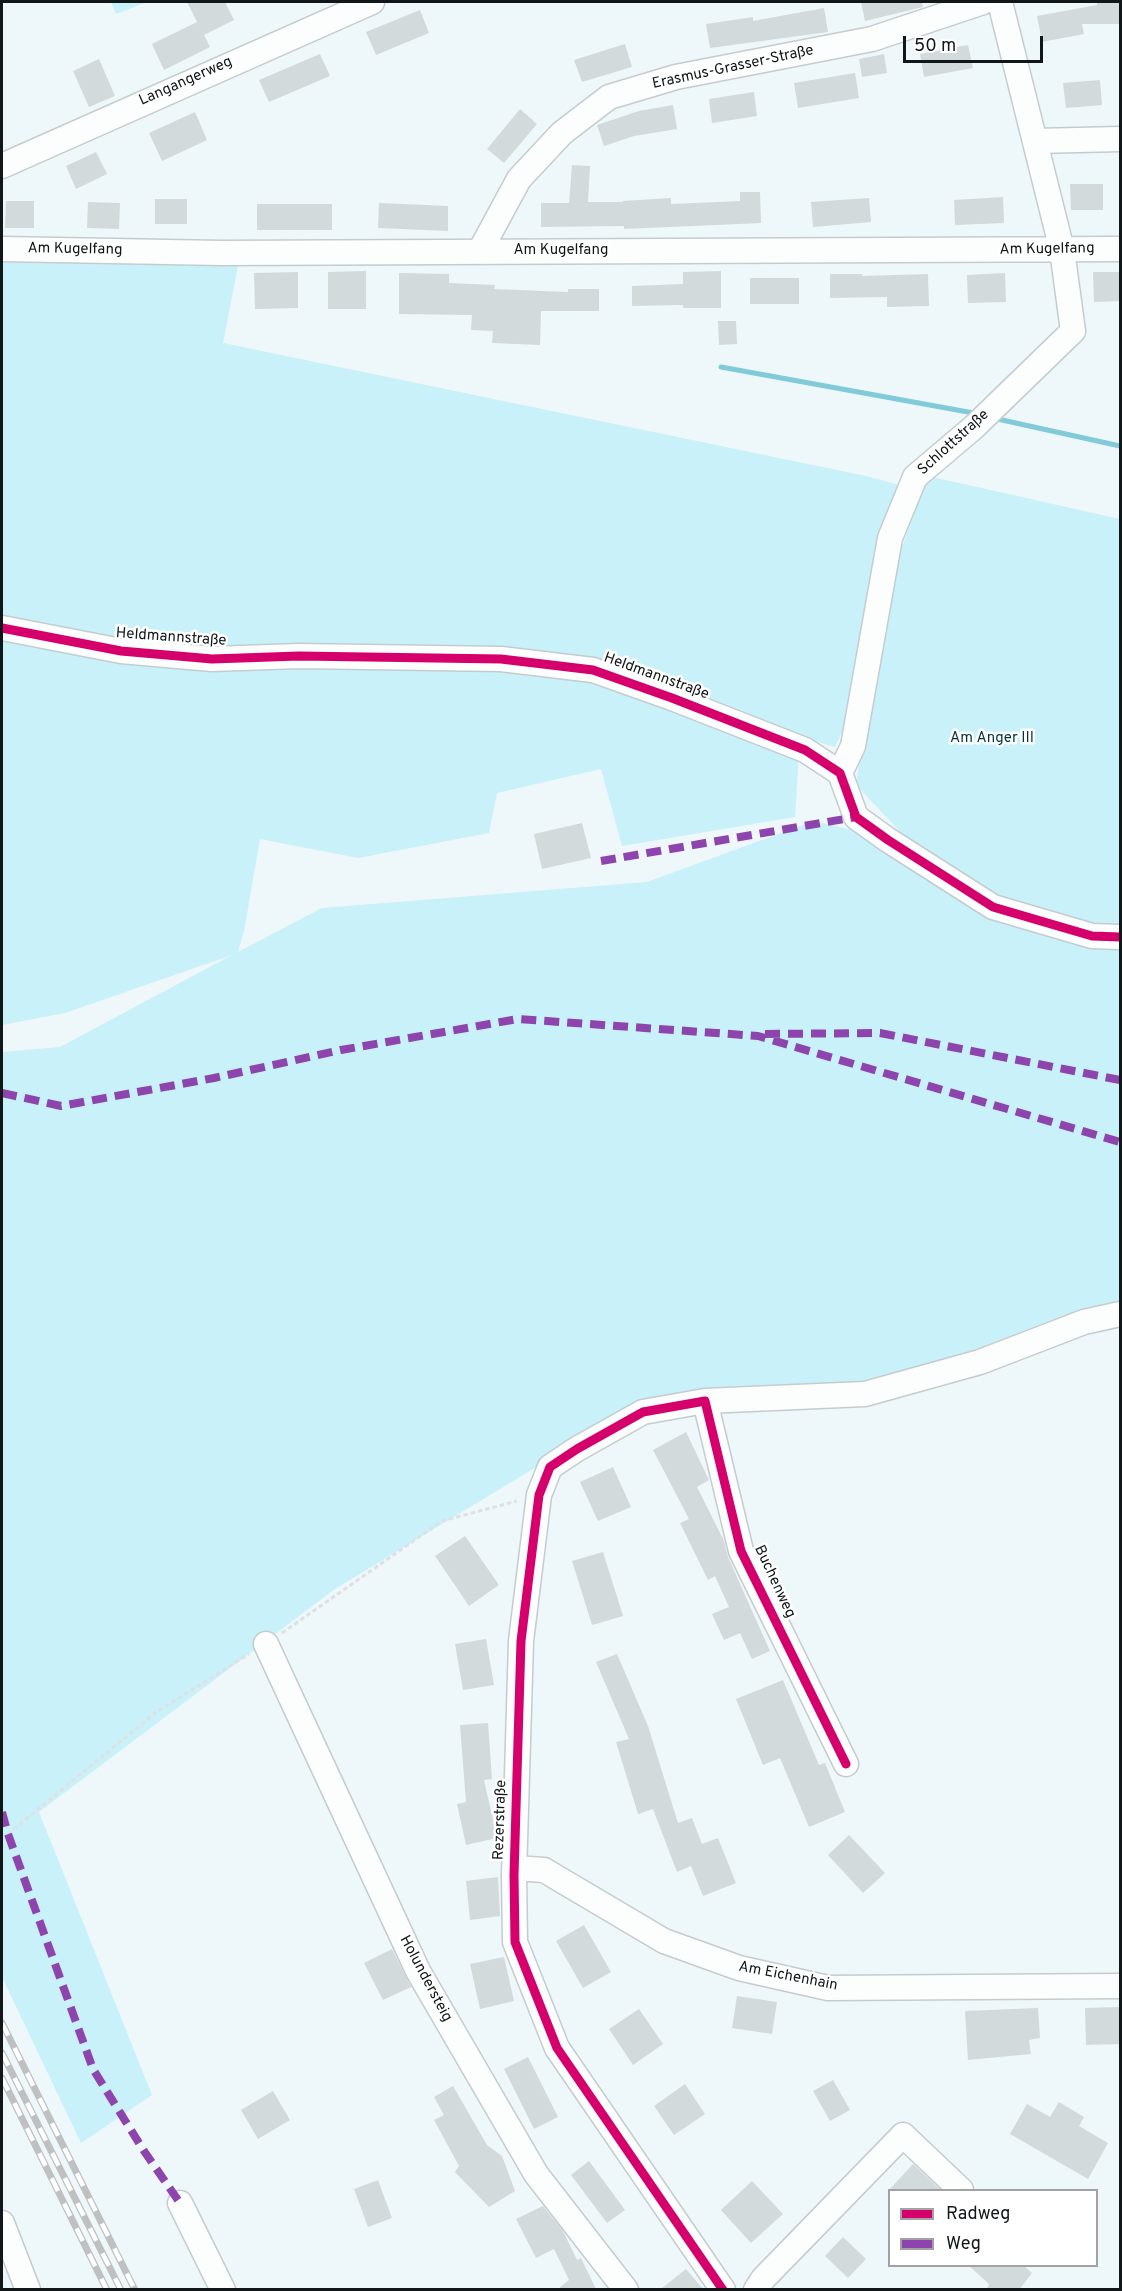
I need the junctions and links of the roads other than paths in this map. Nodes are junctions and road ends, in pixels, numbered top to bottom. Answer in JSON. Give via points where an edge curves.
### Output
{"nodes":[{"id":1,"x":372,"y":2,"type":"edge"},
{"id":2,"x":983,"y":2,"type":"edge"},
{"id":3,"x":1000,"y":2,"type":"edge"},
{"id":4,"x":1120,"y":139,"type":"edge"},
{"id":5,"x":1035,"y":141,"type":"junction"},
{"id":6,"x":2,"y":166,"type":"edge"},
{"id":7,"x":2,"y":249,"type":"edge"},
{"id":8,"x":1120,"y":249,"type":"edge"},
{"id":9,"x":1062,"y":250,"type":"junction"},
{"id":10,"x":480,"y":251,"type":"junction"},
{"id":11,"x":2,"y":628,"type":"edge"},
{"id":12,"x":840,"y":773,"type":"junction"},
{"id":13,"x":1120,"y":938,"type":"edge"},
{"id":14,"x":1120,"y":1314,"type":"edge"},
{"id":15,"x":705,"y":1401,"type":"junction"},
{"id":16,"x":266,"y":1644,"type":"dead end"},
{"id":17,"x":846,"y":1764,"type":"dead end"},
{"id":18,"x":514,"y":1868,"type":"junction"},
{"id":19,"x":1120,"y":1986,"type":"edge"},
{"id":20,"x":960,"y":2189,"type":"edge"},
{"id":21,"x":180,"y":2203,"type":"dead end"},
{"id":22,"x":2,"y":2223,"type":"edge"},
{"id":23,"x":28,"y":2289,"type":"edge"},
{"id":24,"x":223,"y":2289,"type":"edge"},
{"id":25,"x":626,"y":2289,"type":"edge"},
{"id":26,"x":723,"y":2289,"type":"edge"},
{"id":27,"x":756,"y":2289,"type":"edge"}],
"edges":[{"from":1,"to":6,"type":"street","name":"Langangerweg"},
{"from":2,"to":10,"type":"street","name":"Erasmus-Grasser-Straße","via":[[872,39],[676,77],[609,97],[562,133],[519,179]]},
{"from":3,"to":5,"type":"street","name":"Schlottstraße"},
{"from":4,"to":5,"type":"street"},
{"from":5,"to":9,"type":"street","name":"Schlottstraße"},
{"from":7,"to":10,"type":"street","name":"Am Kugelfang","via":[[222,253]]},
{"from":8,"to":9,"type":"street","name":"Am Kugelfang"},
{"from":9,"to":10,"type":"street","name":"Am Kugelfang"},
{"from":9,"to":12,"type":"street","name":"Schlottstraße","via":[[1073,331],[974,427],[915,477],[890,538],[853,746]]},
{"from":11,"to":12,"type":"street","name":"Heldmannstraße","via":[[121,651],[212,659],[501,659],[593,670],[805,750]]},
{"from":12,"to":13,"type":"street","via":[[856,817],[993,907],[1092,936]]},
{"from":14,"to":15,"type":"street","name":"Rezerstraße","via":[[1084,1322],[980,1362],[865,1394]]},
{"from":15,"to":17,"type":"street","name":"Buchenweg","via":[[741,1551]]},
{"from":15,"to":18,"type":"street","name":"Rezerstraße","via":[[643,1412],[550,1467],[539,1495],[521,1641]]},
{"from":16,"to":25,"type":"street","name":"Holundersteig","via":[[418,1971],[536,2174]]},
{"from":18,"to":19,"type":"street","name":"Am Eichenhain","via":[[544,1870],[664,1941],[739,1968],[828,1988]]},
{"from":18,"to":26,"type":"street","name":"Rezerstraße","via":[[515,1942],[557,2048]]},
{"from":20,"to":27,"type":"street","via":[[903,2135]]},
{"from":21,"to":24,"type":"street"},
{"from":22,"to":23,"type":"street"}]}
